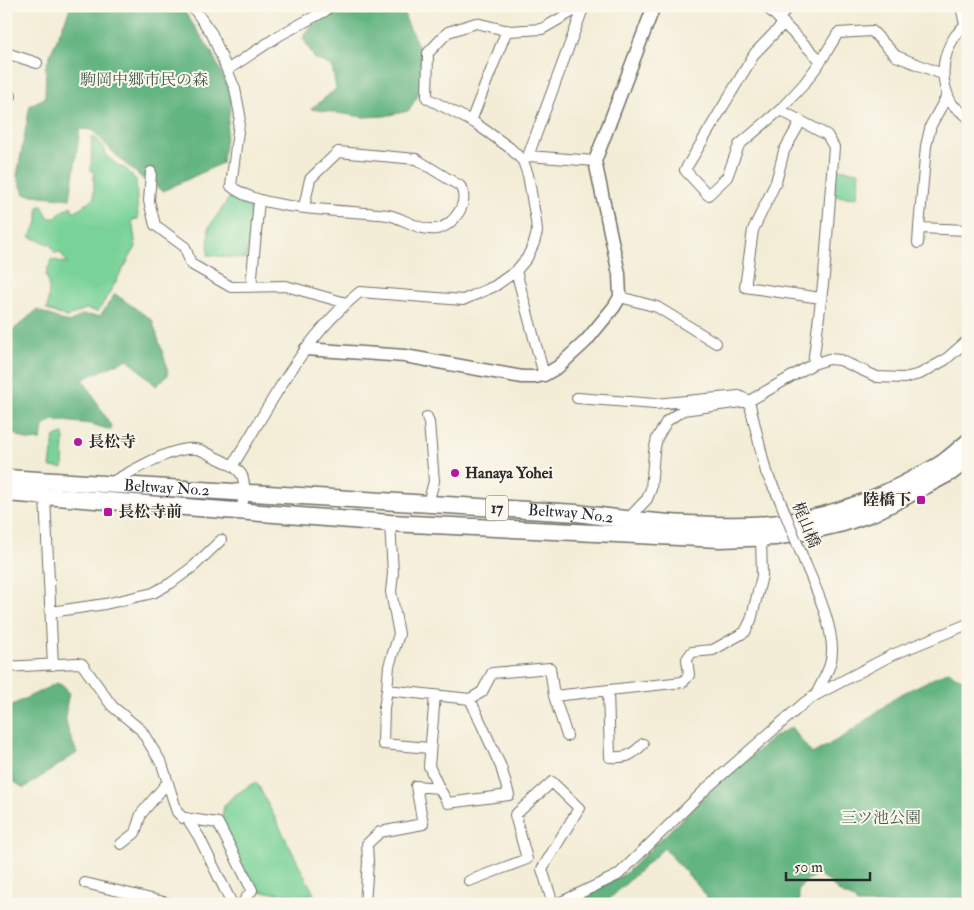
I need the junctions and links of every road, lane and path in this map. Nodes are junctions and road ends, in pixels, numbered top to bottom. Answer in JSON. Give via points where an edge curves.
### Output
{"nodes":[{"id":1,"x":192,"y":6,"type":"edge"},
{"id":2,"x":329,"y":6,"type":"edge"},
{"id":3,"x":583,"y":6,"type":"edge"},
{"id":4,"x":654,"y":6,"type":"edge"},
{"id":5,"x":766,"y":6,"type":"edge"},
{"id":6,"x":788,"y":6,"type":"edge"},
{"id":7,"x":961,"y":6,"type":"edge"},
{"id":8,"x":782,"y":21,"type":"junction"},
{"id":9,"x":966,"y":24,"type":"edge"},
{"id":10,"x":507,"y":30,"type":"junction"},
{"id":11,"x":6,"y":53,"type":"edge"},
{"id":12,"x":821,"y":61,"type":"junction"},
{"id":13,"x":37,"y":63,"type":"dead end"},
{"id":14,"x":227,"y":70,"type":"junction"},
{"id":15,"x":942,"y":74,"type":"junction"},
{"id":16,"x":948,"y":96,"type":"junction"},
{"id":17,"x":780,"y":110,"type":"junction"},
{"id":18,"x":968,"y":118,"type":"edge"},
{"id":19,"x":472,"y":121,"type":"junction"},
{"id":20,"x":801,"y":121,"type":"junction"},
{"id":21,"x":525,"y":159,"type":"junction"},
{"id":22,"x":595,"y":161,"type":"junction"},
{"id":23,"x":151,"y":172,"type":"dead end"},
{"id":24,"x":259,"y":200,"type":"junction"},
{"id":25,"x":304,"y":207,"type":"junction"},
{"id":26,"x":919,"y":228,"type":"junction"},
{"id":27,"x":968,"y":230,"type":"edge"},
{"id":28,"x":918,"y":243,"type":"dead end"},
{"id":29,"x":516,"y":271,"type":"junction"},
{"id":30,"x":251,"y":287,"type":"junction"},
{"id":31,"x":620,"y":297,"type":"junction"},
{"id":32,"x":821,"y":298,"type":"junction"},
{"id":33,"x":346,"y":303,"type":"junction"},
{"id":34,"x":968,"y":340,"type":"edge"},
{"id":35,"x":716,"y":343,"type":"dead end"},
{"id":36,"x":306,"y":349,"type":"junction"},
{"id":37,"x":813,"y":364,"type":"junction"},
{"id":38,"x":544,"y":375,"type":"junction"},
{"id":39,"x":577,"y":398,"type":"dead end"},
{"id":40,"x":749,"y":401,"type":"junction"},
{"id":41,"x":427,"y":417,"type":"dead end"},
{"id":42,"x":968,"y":442,"type":"edge"},
{"id":43,"x":968,"y":459,"type":"edge"},
{"id":44,"x":233,"y":465,"type":"junction"},
{"id":45,"x":6,"y":478,"type":"edge"},
{"id":46,"x":108,"y":484,"type":"junction"},
{"id":47,"x":244,"y":492,"type":"junction"},
{"id":48,"x":6,"y":493,"type":"edge"},
{"id":49,"x":45,"y":497,"type":"junction"},
{"id":50,"x":428,"y":504,"type":"junction"},
{"id":51,"x":242,"y":512,"type":"junction"},
{"id":52,"x":627,"y":520,"type":"junction"},
{"id":53,"x":390,"y":523,"type":"junction"},
{"id":54,"x":761,"y":538,"type":"junction"},
{"id":55,"x":221,"y":540,"type":"dead end"},
{"id":56,"x":50,"y":612,"type":"junction"},
{"id":57,"x":968,"y":624,"type":"edge"},
{"id":58,"x":53,"y":665,"type":"junction"},
{"id":59,"x":6,"y":667,"type":"edge"},
{"id":60,"x":387,"y":690,"type":"junction"},
{"id":61,"x":608,"y":691,"type":"junction"},
{"id":62,"x":435,"y":695,"type":"junction"},
{"id":63,"x":554,"y":696,"type":"junction"},
{"id":64,"x":816,"y":696,"type":"junction"},
{"id":65,"x":470,"y":699,"type":"junction"},
{"id":66,"x":567,"y":736,"type":"dead end"},
{"id":67,"x":643,"y":744,"type":"dead end"},
{"id":68,"x":430,"y":748,"type":"junction"},
{"id":69,"x":167,"y":783,"type":"junction"},
{"id":70,"x":440,"y":788,"type":"junction"},
{"id":71,"x":187,"y":818,"type":"junction"},
{"id":72,"x":121,"y":844,"type":"dead end"},
{"id":73,"x":469,"y":881,"type":"dead end"},
{"id":74,"x":85,"y":883,"type":"dead end"},
{"id":75,"x":172,"y":904,"type":"edge"},
{"id":76,"x":232,"y":904,"type":"edge"},
{"id":77,"x":242,"y":904,"type":"edge"},
{"id":78,"x":365,"y":904,"type":"edge"},
{"id":79,"x":555,"y":904,"type":"edge"}],
"edges":[{"from":1,"to":14,"type":"street","via":[[212,34]]},
{"from":2,"to":14,"type":"street"},
{"from":3,"to":10,"type":"street","via":[[542,29]]},
{"from":3,"to":21,"type":"street"},
{"from":4,"to":22,"type":"street"},
{"from":5,"to":8,"type":"street"},
{"from":6,"to":8,"type":"street"},
{"from":7,"to":9,"type":"street"},
{"from":8,"to":12,"type":"street"},
{"from":8,"to":17,"type":"street","via":[[755,53],[685,170],[708,195],[727,177],[739,145]]},
{"from":9,"to":15,"type":"street","via":[[952,39]]},
{"from":10,"to":19,"type":"street"},
{"from":10,"to":19,"type":"street","via":[[476,23],[448,32],[428,53],[427,98]]},
{"from":11,"to":13,"type":"street"},
{"from":12,"to":15,"type":"street","via":[[838,33],[872,31],[896,56]]},
{"from":12,"to":17,"type":"street"},
{"from":14,"to":24,"type":"street","via":[[240,115],[231,186]]},
{"from":15,"to":16,"type":"street"},
{"from":16,"to":18,"type":"street","via":[[952,105]]},
{"from":16,"to":26,"type":"street","via":[[931,125],[926,146]]},
{"from":17,"to":20,"type":"street"},
{"from":19,"to":21,"type":"street"},
{"from":20,"to":32,"type":"street","via":[[827,136],[834,147]]},
{"from":20,"to":32,"type":"street","via":[[784,152],[776,182],[753,230],[745,287]]},
{"from":21,"to":22,"type":"street"},
{"from":21,"to":29,"type":"street","via":[[537,232],[527,258]]},
{"from":22,"to":31,"type":"street","via":[[619,274]]},
{"from":23,"to":30,"type":"street","via":[[149,201],[155,226],[185,247],[191,264],[231,287]]},
{"from":24,"to":25,"type":"street"},
{"from":24,"to":30,"type":"street"},
{"from":25,"to":25,"type":"street","via":[[390,216],[420,228],[436,229],[451,222],[464,203],[460,186],[416,159],[338,152],[310,180]]},
{"from":26,"to":27,"type":"street"},
{"from":26,"to":28,"type":"street"},
{"from":29,"to":33,"type":"street","via":[[495,286],[463,300],[360,292]]},
{"from":29,"to":38,"type":"street"},
{"from":30,"to":33,"type":"street","via":[[286,286]]},
{"from":31,"to":35,"type":"street","via":[[657,307]]},
{"from":31,"to":38,"type":"street","via":[[580,348]]},
{"from":32,"to":37,"type":"street"},
{"from":33,"to":36,"type":"street"},
{"from":34,"to":37,"type":"street","via":[[932,368],[904,378],[877,377],[840,360],[829,359]]},
{"from":36,"to":38,"type":"street","via":[[405,356],[522,377]]},
{"from":36,"to":44,"type":"street"},
{"from":37,"to":40,"type":"street"},
{"from":39,"to":40,"type":"street","via":[[655,404],[740,396]]},
{"from":40,"to":52,"type":"street","via":[[683,410],[667,421],[657,438],[647,499]]},
{"from":40,"to":64,"type":"street","name":"梶山橋","bridge":true,"via":[[766,472],[806,563],[828,624],[832,652]]},
{"from":41,"to":50,"type":"street","via":[[434,480]]},
{"from":42,"to":52,"type":"main road","name":"Beltway No.2","number":"17","via":[[943,462],[901,486],[815,517],[772,524],[720,525]]},
{"from":43,"to":54,"type":"main road","name":"Beltway No.2","number":"17","via":[[951,472],[872,513],[809,531]]},
{"from":44,"to":46,"type":"street","via":[[196,448],[169,452]]},
{"from":44,"to":47,"type":"street","via":[[243,474]]},
{"from":45,"to":46,"type":"main road","name":"Beltway No.2","number":"17"},
{"from":46,"to":47,"type":"main road","name":"Beltway No.2","number":"17"},
{"from":47,"to":50,"type":"main road","name":"Beltway No.2","number":"17"},
{"from":47,"to":51,"type":"street"},
{"from":48,"to":49,"type":"main road","name":"Beltway No.2","number":"17"},
{"from":49,"to":51,"type":"main road","name":"Beltway No.2","number":"17"},
{"from":49,"to":56,"type":"street"},
{"from":50,"to":52,"type":"main road","name":"Beltway No.2","number":"17","via":[[577,513]]},
{"from":51,"to":53,"type":"main road","name":"Beltway No.2","number":"17"},
{"from":53,"to":54,"type":"main road","name":"Beltway No.2","number":"17"},
{"from":53,"to":60,"type":"street","via":[[391,592],[399,634],[389,666]]},
{"from":54,"to":61,"type":"street","via":[[762,576],[745,632],[713,650],[692,652],[687,659],[688,675],[683,682]]},
{"from":55,"to":56,"type":"street","via":[[171,584],[153,593]]},
{"from":56,"to":58,"type":"street"},
{"from":57,"to":64,"type":"street","via":[[892,655]]},
{"from":58,"to":59,"type":"street"},
{"from":58,"to":69,"type":"street","via":[[82,664],[112,706],[142,730],[162,764]]},
{"from":60,"to":62,"type":"street"},
{"from":60,"to":68,"type":"street","via":[[383,744]]},
{"from":61,"to":63,"type":"street"},
{"from":61,"to":67,"type":"street","via":[[610,757],[633,755]]},
{"from":62,"to":65,"type":"street"},
{"from":62,"to":68,"type":"street"},
{"from":63,"to":65,"type":"street","via":[[550,668],[492,673],[482,692]]},
{"from":63,"to":66,"type":"street"},
{"from":64,"to":79,"type":"street","via":[[708,787],[618,875]]},
{"from":65,"to":70,"type":"street","via":[[501,767],[509,795],[448,803]]},
{"from":68,"to":70,"type":"street","via":[[429,766]]},
{"from":69,"to":71,"type":"street","via":[[177,812]]},
{"from":69,"to":72,"type":"street","via":[[141,814],[135,833]]},
{"from":70,"to":78,"type":"street","via":[[416,786],[423,824],[380,832],[367,844]]},
{"from":71,"to":76,"type":"street"},
{"from":71,"to":77,"type":"street","via":[[218,823],[252,890]]},
{"from":73,"to":79,"type":"street","via":[[527,859],[515,816],[552,782],[579,808],[542,869]]},
{"from":74,"to":75,"type":"street"}]}
